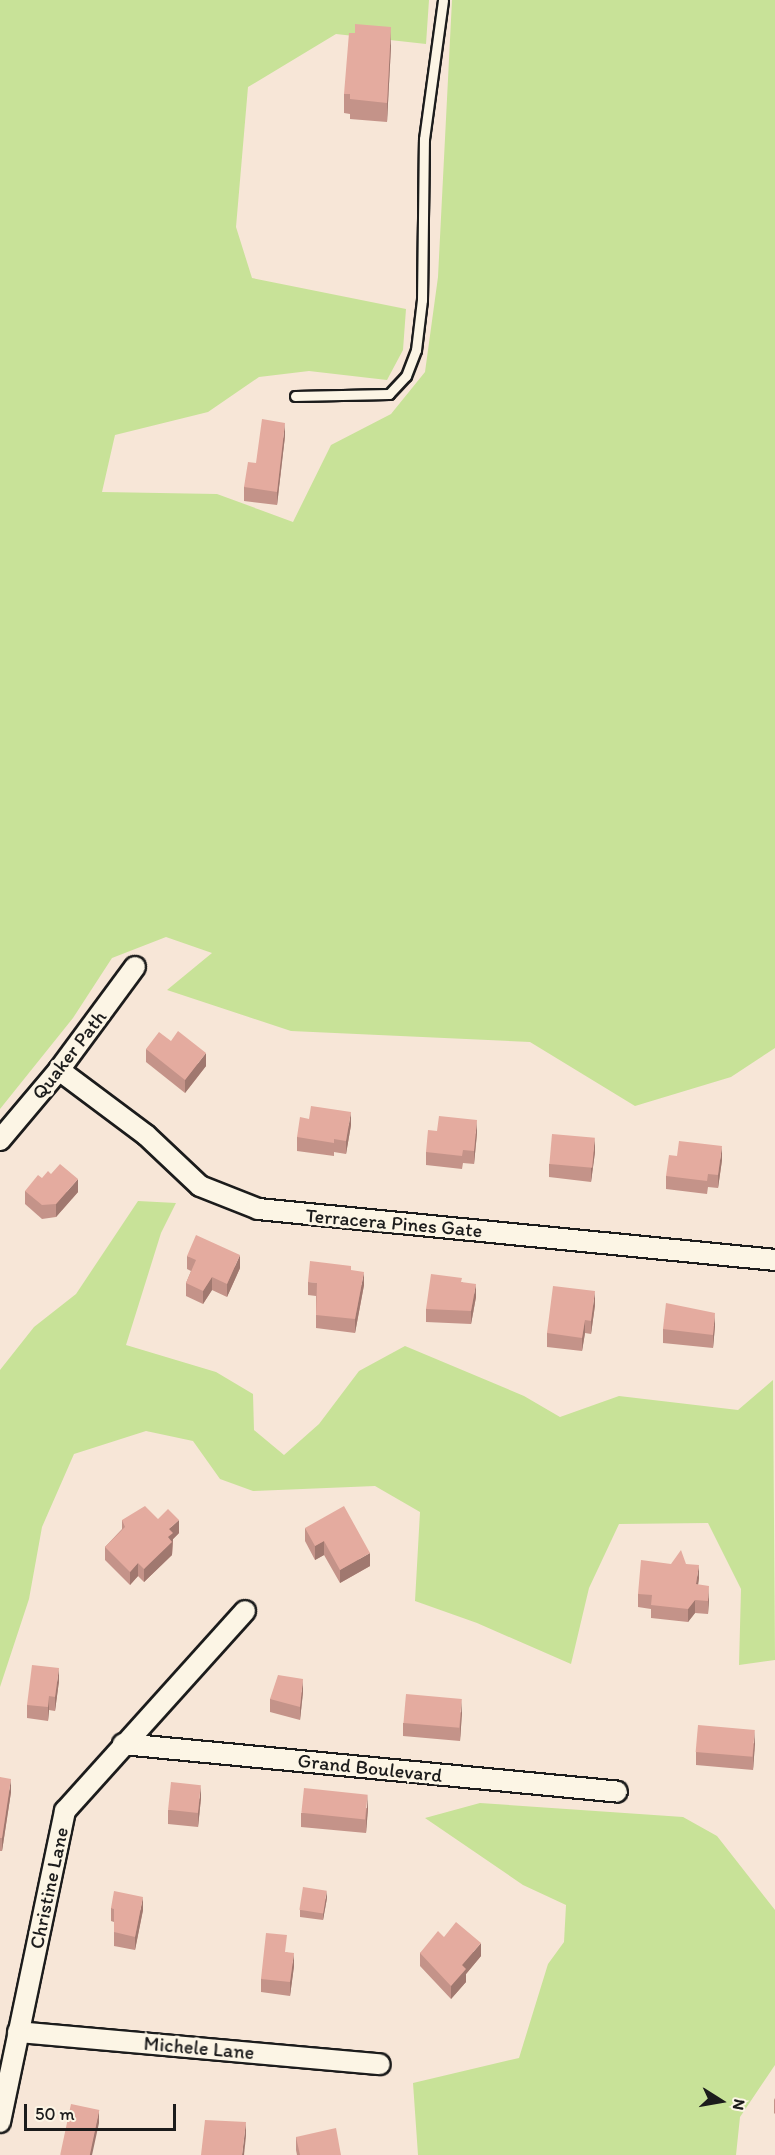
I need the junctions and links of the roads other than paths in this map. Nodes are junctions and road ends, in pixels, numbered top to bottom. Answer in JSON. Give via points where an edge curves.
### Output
{"nodes":[{"id":1,"x":442,"y":0,"type":"edge"},
{"id":2,"x":295,"y":396,"type":"dead end"},
{"id":3,"x":135,"y":967,"type":"dead end"},
{"id":4,"x":59,"y":1070,"type":"junction"},
{"id":5,"x":0,"y":1140,"type":"edge"},
{"id":6,"x":775,"y":1260,"type":"edge"},
{"id":7,"x":245,"y":1611,"type":"dead end"},
{"id":8,"x":123,"y":1744,"type":"junction"},
{"id":9,"x":617,"y":1792,"type":"dead end"},
{"id":10,"x":18,"y":2032,"type":"junction"},
{"id":11,"x":380,"y":2064,"type":"dead end"},
{"id":12,"x":0,"y":2122,"type":"edge"}],
"edges":[{"from":1,"to":2,"type":"lane","via":[[424,140],[422,300],[416,350],[406,376],[389,394]]},
{"from":3,"to":4,"type":"street","name":"Quaker Path"},
{"from":4,"to":5,"type":"street","name":"Quaker Path"},
{"from":4,"to":6,"type":"street","name":"Terracera Pines Gate","via":[[146,1135],[200,1186],[258,1209]]},
{"from":7,"to":8,"type":"street","name":"Christine Lane"},
{"from":8,"to":9,"type":"street","name":"Grand Boulevard"},
{"from":8,"to":10,"type":"street","name":"Christine Lane","via":[[65,1811]]},
{"from":10,"to":11,"type":"street","name":"Michele Lane"},
{"from":10,"to":12,"type":"street","name":"Christine Lane"}]}
